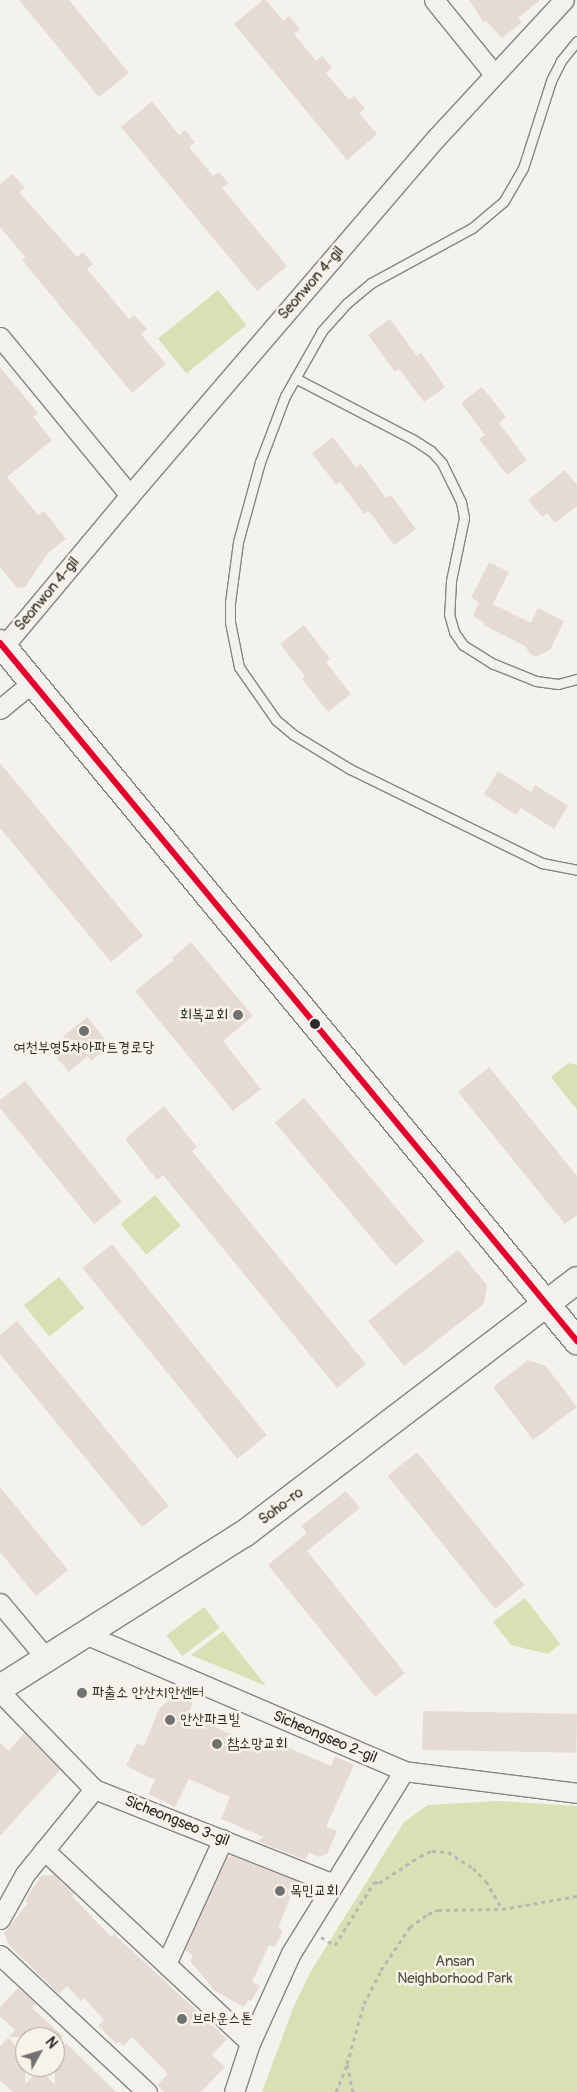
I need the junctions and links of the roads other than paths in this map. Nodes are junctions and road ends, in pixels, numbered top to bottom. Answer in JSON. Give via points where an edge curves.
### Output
{"nodes":[{"id":1,"x":434,"y":0,"type":"edge"},
{"id":2,"x":564,"y":0,"type":"edge"},
{"id":3,"x":577,"y":42,"type":"edge"},
{"id":4,"x":494,"y":74,"type":"junction"},
{"id":5,"x":0,"y":338,"type":"edge"},
{"id":6,"x":295,"y":378,"type":"junction"},
{"id":7,"x":130,"y":494,"type":"junction"},
{"id":8,"x":1,"y":645,"type":"edge"},
{"id":9,"x":577,"y":679,"type":"edge"},
{"id":10,"x":33,"y":682,"type":"junction"},
{"id":11,"x":0,"y":709,"type":"edge"},
{"id":12,"x":577,"y":870,"type":"edge"},
{"id":13,"x":577,"y":1280,"type":"edge"},
{"id":14,"x":547,"y":1303,"type":"junction"},
{"id":15,"x":577,"y":1341,"type":"edge"},
{"id":16,"x":0,"y":1603,"type":"edge"},
{"id":17,"x":85,"y":1634,"type":"junction"},
{"id":18,"x":46,"y":1658,"type":"junction"},
{"id":19,"x":0,"y":1688,"type":"edge"},
{"id":20,"x":0,"y":1692,"type":"edge"},
{"id":21,"x":404,"y":1771,"type":"junction"},
{"id":22,"x":94,"y":1789,"type":"junction"},
{"id":23,"x":577,"y":1793,"type":"edge"},
{"id":24,"x":223,"y":1839,"type":"junction"},
{"id":25,"x":44,"y":1850,"type":"junction"},
{"id":26,"x":332,"y":1883,"type":"junction"},
{"id":27,"x":0,"y":1919,"type":"edge"},
{"id":28,"x":0,"y":1955,"type":"edge"},
{"id":29,"x":166,"y":1964,"type":"junction"},
{"id":30,"x":250,"y":2043,"type":"junction"},
{"id":31,"x":147,"y":2092,"type":"edge"},
{"id":32,"x":234,"y":2092,"type":"edge"}],
"edges":[{"from":1,"to":4,"type":"street"},
{"from":2,"to":4,"type":"street","name":"Seonwon 4-gil"},
{"from":3,"to":6,"type":"lane","via":[[560,61],[551,80],[523,168],[503,202],[472,228],[361,291],[322,331]]},
{"from":4,"to":7,"type":"street","name":"Seonwon 4-gil"},
{"from":5,"to":7,"type":"street"},
{"from":6,"to":9,"type":"lane","via":[[414,440],[442,463],[461,502],[464,518],[451,582],[449,614],[454,632],[463,645],[494,664],[536,681],[558,684]]},
{"from":6,"to":12,"type":"lane","via":[[260,462],[245,512],[232,579],[230,622],[239,667],[246,680],[276,720],[313,748],[542,863]]},
{"from":7,"to":8,"type":"street","name":"Seonwon 4-gil"},
{"from":8,"to":10,"type":"street"},
{"from":10,"to":11,"type":"street"},
{"from":10,"to":14,"type":"street"},
{"from":13,"to":14,"type":"street","name":"Soho-ro"},
{"from":14,"to":15,"type":"street"},
{"from":14,"to":17,"type":"street","name":"Soho-ro","via":[[244,1534]]},
{"from":16,"to":18,"type":"street"},
{"from":17,"to":18,"type":"street","name":"Soho-ro"},
{"from":17,"to":21,"type":"street","name":"Sicheongseo 2-gil"},
{"from":18,"to":19,"type":"street","name":"Soho-ro"},
{"from":20,"to":22,"type":"street"},
{"from":21,"to":23,"type":"street","name":"Sicheongseo 2-gil"},
{"from":21,"to":26,"type":"street"},
{"from":22,"to":24,"type":"street","name":"Sicheongseo 3-gil"},
{"from":22,"to":25,"type":"street"},
{"from":24,"to":26,"type":"street","name":"Sicheongseo 3-gil"},
{"from":24,"to":29,"type":"street"},
{"from":25,"to":27,"type":"street","via":[[25,1874]]},
{"from":25,"to":29,"type":"street"},
{"from":26,"to":30,"type":"street","via":[[290,1952]]},
{"from":28,"to":31,"type":"street"},
{"from":29,"to":30,"type":"street"},
{"from":30,"to":32,"type":"street"}]}
